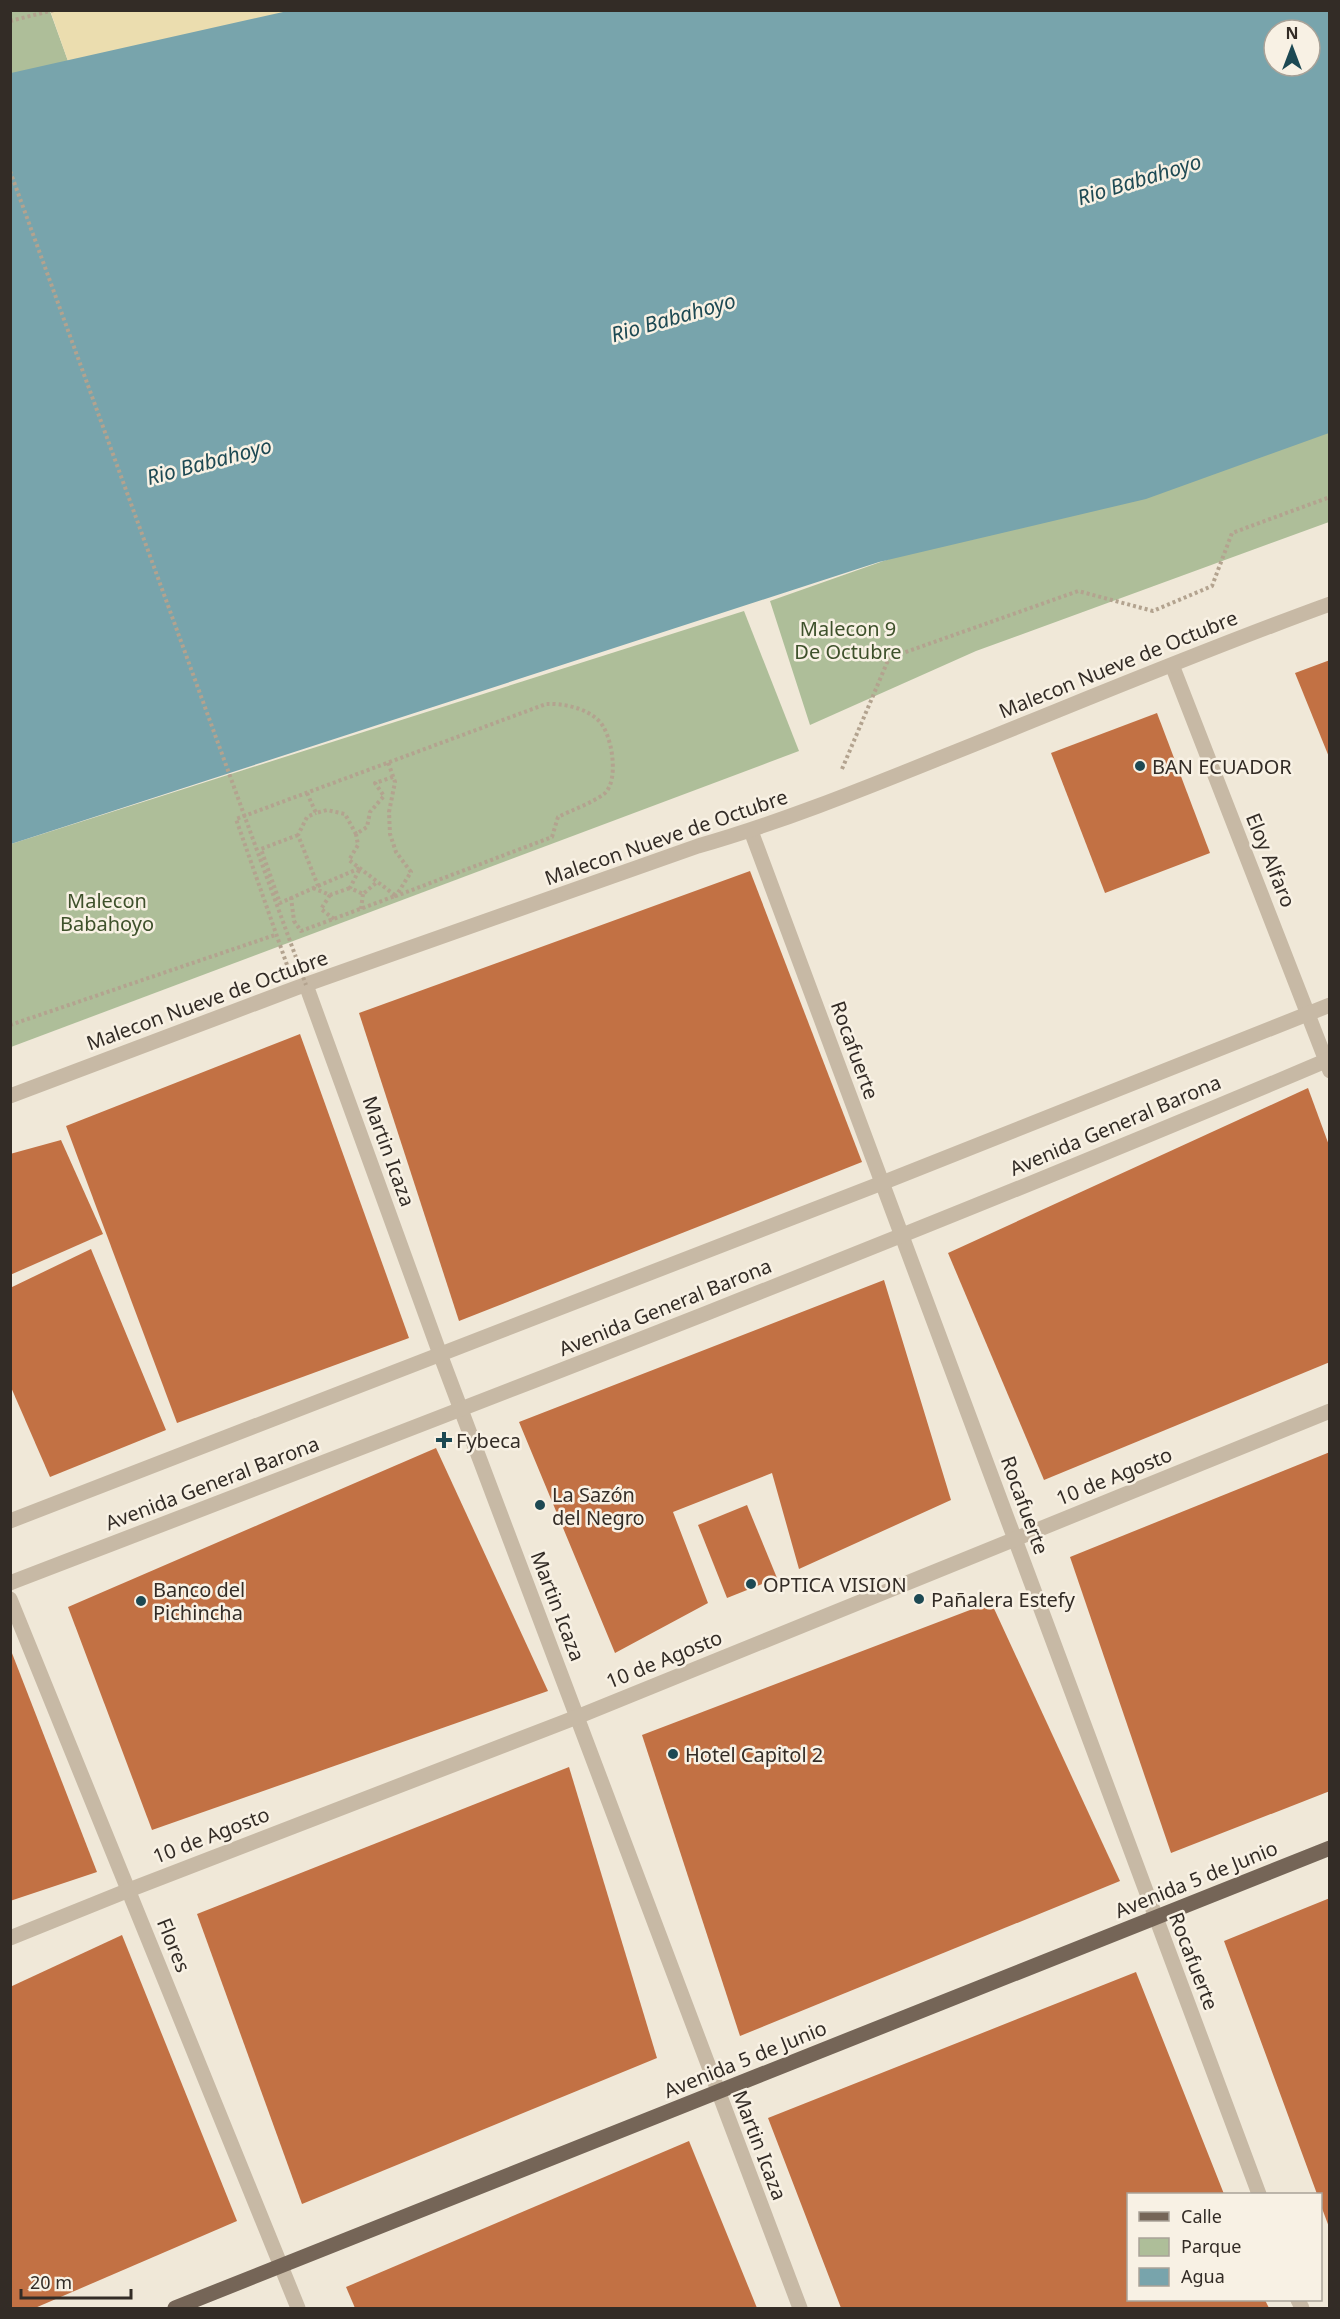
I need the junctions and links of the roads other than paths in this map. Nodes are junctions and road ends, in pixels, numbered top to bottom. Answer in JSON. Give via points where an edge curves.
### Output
{"nodes":[{"id":1,"x":1329,"y":604,"type":"edge"},
{"id":2,"x":1172,"y":665,"type":"junction"},
{"id":3,"x":751,"y":831,"type":"junction"},
{"id":4,"x":301,"y":987,"type":"junction"},
{"id":5,"x":1329,"y":1005,"type":"edge"},
{"id":6,"x":1310,"y":1014,"type":"junction"},
{"id":7,"x":1328,"y":1063,"type":"edge"},
{"id":8,"x":10,"y":1096,"type":"edge"},
{"id":9,"x":882,"y":1183,"type":"junction"},
{"id":10,"x":902,"y":1236,"type":"junction"},
{"id":11,"x":440,"y":1354,"type":"junction"},
{"id":12,"x":462,"y":1410,"type":"junction"},
{"id":13,"x":1329,"y":1411,"type":"edge"},
{"id":14,"x":10,"y":1521,"type":"edge"},
{"id":15,"x":1015,"y":1539,"type":"junction"},
{"id":16,"x":10,"y":1583,"type":"edge"},
{"id":17,"x":10,"y":1599,"type":"edge"},
{"id":18,"x":577,"y":1717,"type":"junction"},
{"id":19,"x":1329,"y":1848,"type":"edge"},
{"id":20,"x":129,"y":1890,"type":"junction"},
{"id":21,"x":1155,"y":1918,"type":"junction"},
{"id":22,"x":10,"y":1938,"type":"edge"},
{"id":23,"x":718,"y":2093,"type":"junction"},
{"id":24,"x":1259,"y":2193,"type":"edge"},
{"id":25,"x":282,"y":2266,"type":"junction"},
{"id":26,"x":175,"y":2308,"type":"edge"},
{"id":27,"x":298,"y":2308,"type":"edge"},
{"id":28,"x":800,"y":2308,"type":"edge"}],
"edges":[{"from":1,"to":2,"type":"street","name":"Malecon Nueve de Octubre"},
{"from":2,"to":3,"type":"street","name":"Malecon Nueve de Octubre"},
{"from":2,"to":6,"type":"street","name":"Eloy Alfaro"},
{"from":3,"to":4,"type":"street","name":"Malecon Nueve de Octubre","via":[[698,846]]},
{"from":3,"to":9,"type":"street","name":"Rocafuerte"},
{"from":4,"to":8,"type":"street","name":"Malecon Nueve de Octubre"},
{"from":4,"to":11,"type":"street","name":"Martin Icaza"},
{"from":5,"to":6,"type":"street","name":"Avenida General Barona"},
{"from":6,"to":7,"type":"street","name":"Eloy Alfaro"},
{"from":6,"to":9,"type":"street","name":"Avenida General Barona"},
{"from":7,"to":10,"type":"street","name":"Avenida General Barona"},
{"from":9,"to":10,"type":"street","name":"Rocafuerte"},
{"from":9,"to":11,"type":"street","name":"Avenida General Barona"},
{"from":10,"to":12,"type":"street","name":"Avenida General Barona"},
{"from":10,"to":15,"type":"street","name":"Rocafuerte"},
{"from":11,"to":12,"type":"street","name":"Martin Icaza"},
{"from":11,"to":14,"type":"street","name":"Avenida General Barona"},
{"from":12,"to":16,"type":"street","name":"Avenida General Barona"},
{"from":12,"to":18,"type":"street","name":"Martin Icaza"},
{"from":13,"to":15,"type":"street","name":"10 de Agosto"},
{"from":15,"to":18,"type":"street","name":"10 de Agosto"},
{"from":15,"to":21,"type":"street","name":"Rocafuerte"},
{"from":17,"to":20,"type":"street","name":"Flores"},
{"from":18,"to":20,"type":"street","name":"10 de Agosto"},
{"from":18,"to":23,"type":"street","name":"Martin Icaza"},
{"from":19,"to":21,"type":"main road","name":"Avenida 5 de Junio"},
{"from":20,"to":22,"type":"street","name":"10 de Agosto"},
{"from":20,"to":25,"type":"street","name":"Flores"},
{"from":21,"to":23,"type":"main road","name":"Avenida 5 de Junio"},
{"from":21,"to":24,"type":"street","name":"Rocafuerte"},
{"from":23,"to":25,"type":"main road","name":"Avenida 5 de Junio"},
{"from":23,"to":28,"type":"street","name":"Martin Icaza"},
{"from":25,"to":26,"type":"main road","name":"Avenida 5 de Junio"},
{"from":25,"to":27,"type":"street","name":"Flores"}]}
